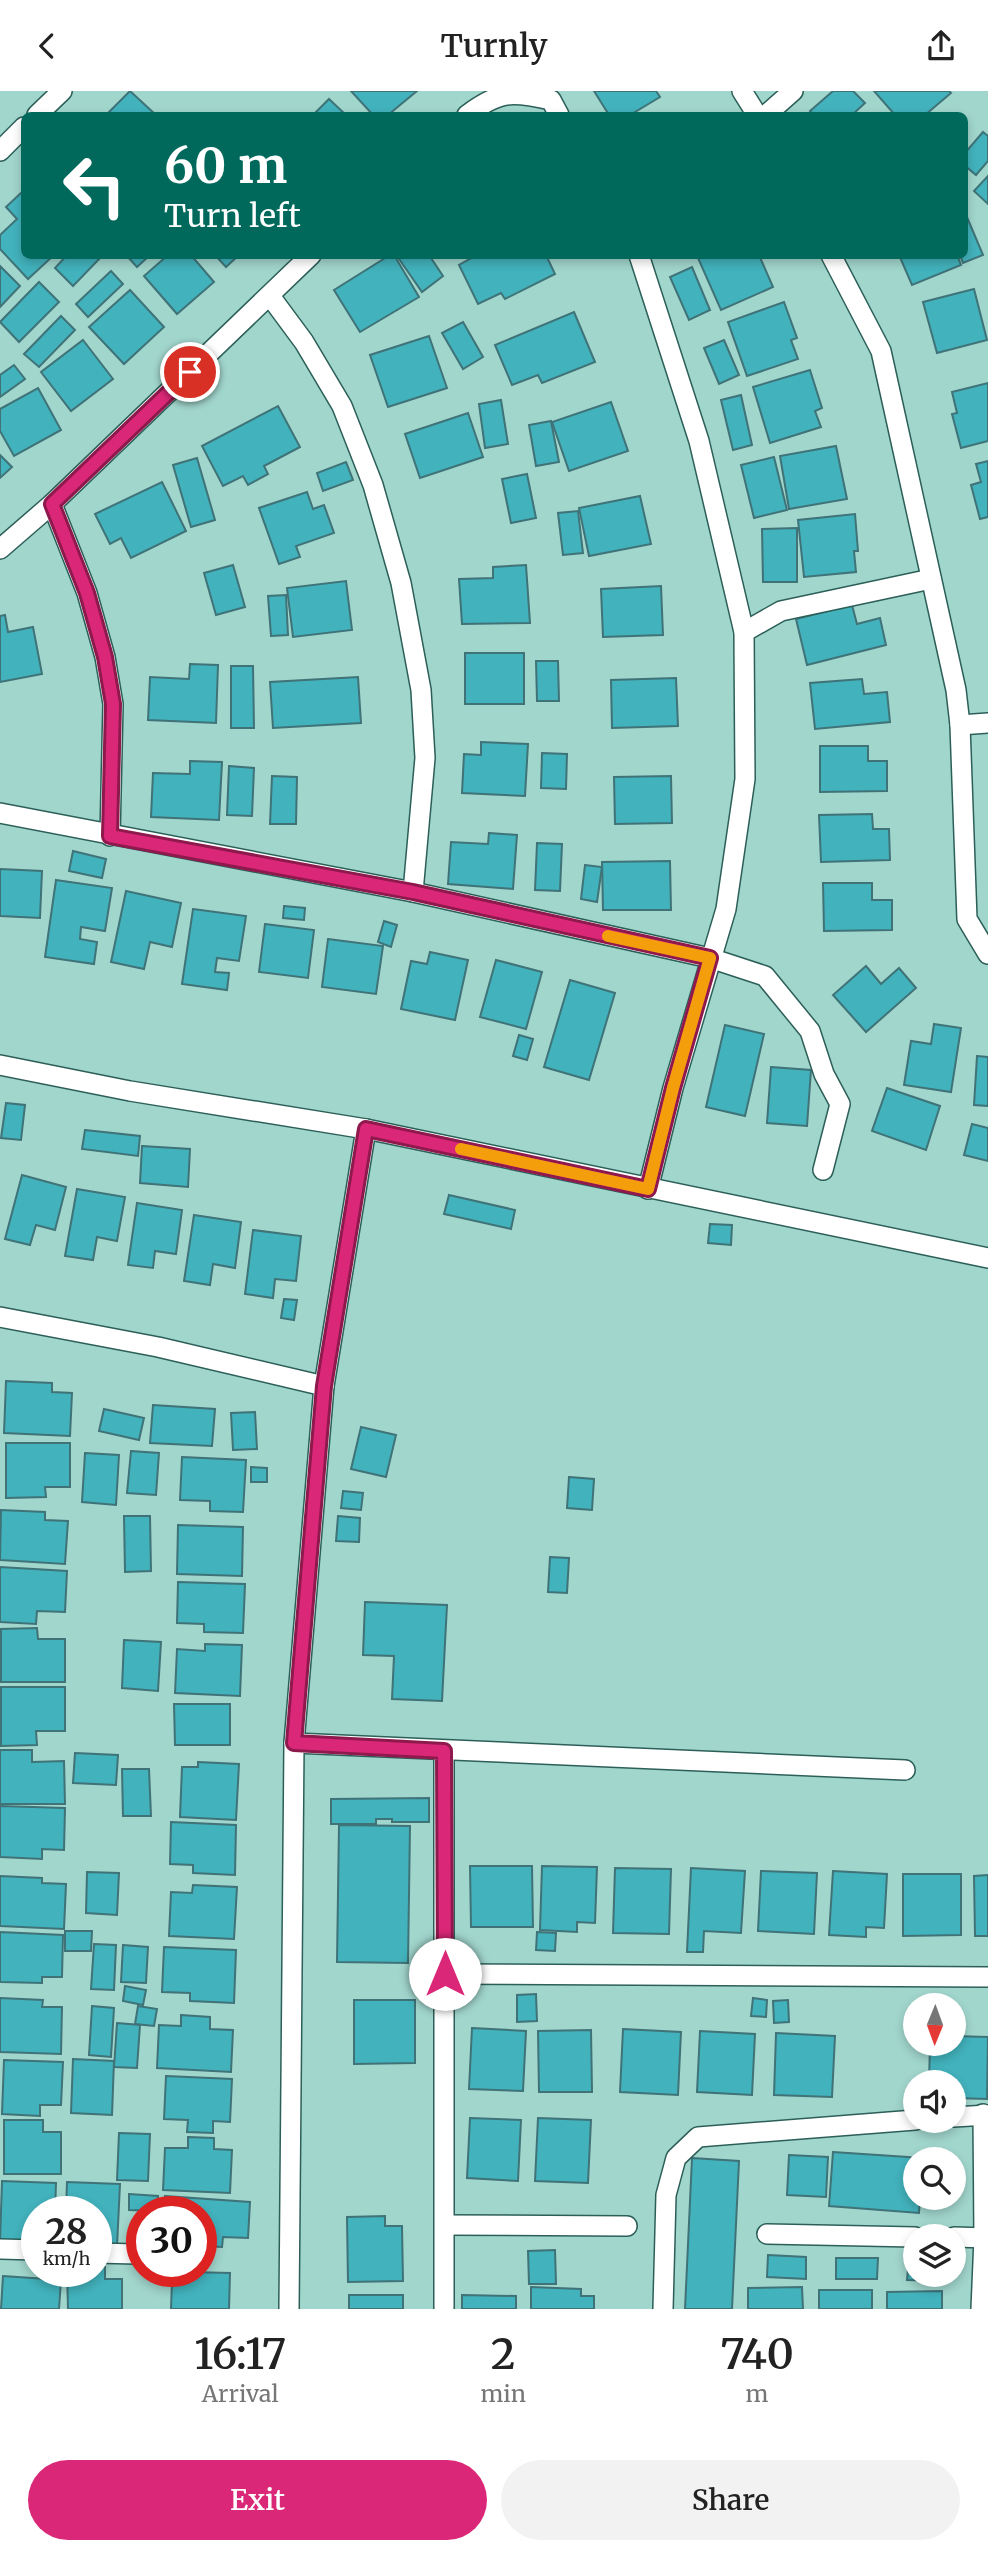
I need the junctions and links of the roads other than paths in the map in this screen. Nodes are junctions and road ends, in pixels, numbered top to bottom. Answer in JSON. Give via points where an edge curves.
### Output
{"nodes":[{"id":1,"x":742,"y":91,"type":"edge"},
{"id":2,"x":793,"y":91,"type":"edge"},
{"id":3,"x":60,"y":92,"type":"edge"},
{"id":4,"x":40,"y":112,"type":"edge"},
{"id":5,"x":471,"y":112,"type":"edge"},
{"id":6,"x":557,"y":112,"type":"edge"},
{"id":7,"x":755,"y":112,"type":"edge"},
{"id":8,"x":769,"y":112,"type":"edge"},
{"id":9,"x":21,"y":130,"type":"edge"},
{"id":10,"x":0,"y":151,"type":"edge"},
{"id":11,"x":307,"y":259,"type":"edge"},
{"id":12,"x":641,"y":259,"type":"edge"},
{"id":13,"x":833,"y":259,"type":"edge"},
{"id":14,"x":270,"y":296,"type":"junction"},
{"id":15,"x":52,"y":504,"type":"junction"},
{"id":16,"x":0,"y":549,"type":"edge"},
{"id":17,"x":931,"y":579,"type":"junction"},
{"id":18,"x":744,"y":632,"type":"junction"},
{"id":19,"x":988,"y":723,"type":"edge"},
{"id":20,"x":960,"y":725,"type":"junction"},
{"id":21,"x":0,"y":813,"type":"edge"},
{"id":22,"x":110,"y":836,"type":"junction"},
{"id":23,"x":413,"y":892,"type":"junction"},
{"id":24,"x":988,"y":954,"type":"edge"},
{"id":25,"x":710,"y":958,"type":"junction"},
{"id":26,"x":0,"y":1065,"type":"edge"},
{"id":27,"x":366,"y":1129,"type":"junction"},
{"id":28,"x":823,"y":1170,"type":"dead end"},
{"id":29,"x":648,"y":1189,"type":"junction"},
{"id":30,"x":988,"y":1258,"type":"edge"},
{"id":31,"x":0,"y":1317,"type":"edge"},
{"id":32,"x":324,"y":1386,"type":"junction"},
{"id":33,"x":294,"y":1743,"type":"junction"},
{"id":34,"x":444,"y":1751,"type":"junction"},
{"id":35,"x":905,"y":1770,"type":"dead end"},
{"id":36,"x":445,"y":1974,"type":"junction"},
{"id":37,"x":988,"y":1977,"type":"edge"},
{"id":38,"x":986,"y":2115,"type":"edge"},
{"id":39,"x":966,"y":2116,"type":"edge"},
{"id":40,"x":903,"y":2121,"type":"edge"},
{"id":41,"x":445,"y":2225,"type":"junction"},
{"id":42,"x":627,"y":2226,"type":"dead end"},
{"id":43,"x":767,"y":2234,"type":"dead end"},
{"id":44,"x":903,"y":2237,"type":"edge"},
{"id":45,"x":966,"y":2237,"type":"edge"},
{"id":46,"x":986,"y":2238,"type":"edge"},
{"id":47,"x":0,"y":2249,"type":"edge"},
{"id":48,"x":21,"y":2250,"type":"edge"},
{"id":49,"x":289,"y":2309,"type":"edge"},
{"id":50,"x":444,"y":2309,"type":"edge"},
{"id":51,"x":663,"y":2309,"type":"edge"},
{"id":52,"x":981,"y":2309,"type":"edge"}],
"edges":[{"from":1,"to":7,"type":"street"},
{"from":2,"to":8,"type":"street"},
{"from":3,"to":4,"type":"street"},
{"from":5,"to":6,"type":"street","via":[[487,98],[519,92],[551,100]]},
{"from":9,"to":10,"type":"street"},
{"from":11,"to":14,"type":"street"},
{"from":12,"to":18,"type":"street","via":[[699,441]]},
{"from":13,"to":17,"type":"street","via":[[881,351]]},
{"from":14,"to":15,"type":"street"},
{"from":14,"to":23,"type":"street","via":[[342,405],[373,485],[401,583],[421,690],[425,758]]},
{"from":15,"to":16,"type":"street"},
{"from":15,"to":22,"type":"street","via":[[87,593],[107,669],[113,704]]},
{"from":17,"to":18,"type":"street","via":[[781,611]]},
{"from":17,"to":20,"type":"street"},
{"from":18,"to":25,"type":"street","via":[[745,779],[726,909]]},
{"from":19,"to":20,"type":"street"},
{"from":20,"to":24,"type":"street","via":[[967,919]]},
{"from":21,"to":22,"type":"street"},
{"from":22,"to":23,"type":"street"},
{"from":23,"to":25,"type":"street"},
{"from":25,"to":28,"type":"street","via":[[765,977],[810,1031],[839,1104]]},
{"from":25,"to":29,"type":"street"},
{"from":26,"to":27,"type":"street"},
{"from":27,"to":29,"type":"street"},
{"from":27,"to":32,"type":"street"},
{"from":29,"to":30,"type":"street"},
{"from":31,"to":32,"type":"street","via":[[158,1347]]},
{"from":32,"to":33,"type":"street"},
{"from":33,"to":34,"type":"street"},
{"from":33,"to":49,"type":"street"},
{"from":34,"to":35,"type":"street"},
{"from":34,"to":36,"type":"street"},
{"from":36,"to":37,"type":"street"},
{"from":36,"to":41,"type":"street"},
{"from":38,"to":39,"type":"street"},
{"from":38,"to":46,"type":"street"},
{"from":40,"to":51,"type":"street","via":[[698,2137],[676,2158],[666,2195]]},
{"from":41,"to":42,"type":"street"},
{"from":41,"to":50,"type":"street"},
{"from":43,"to":44,"type":"street"},
{"from":45,"to":46,"type":"street"},
{"from":46,"to":52,"type":"street"},
{"from":47,"to":48,"type":"street"}]}
